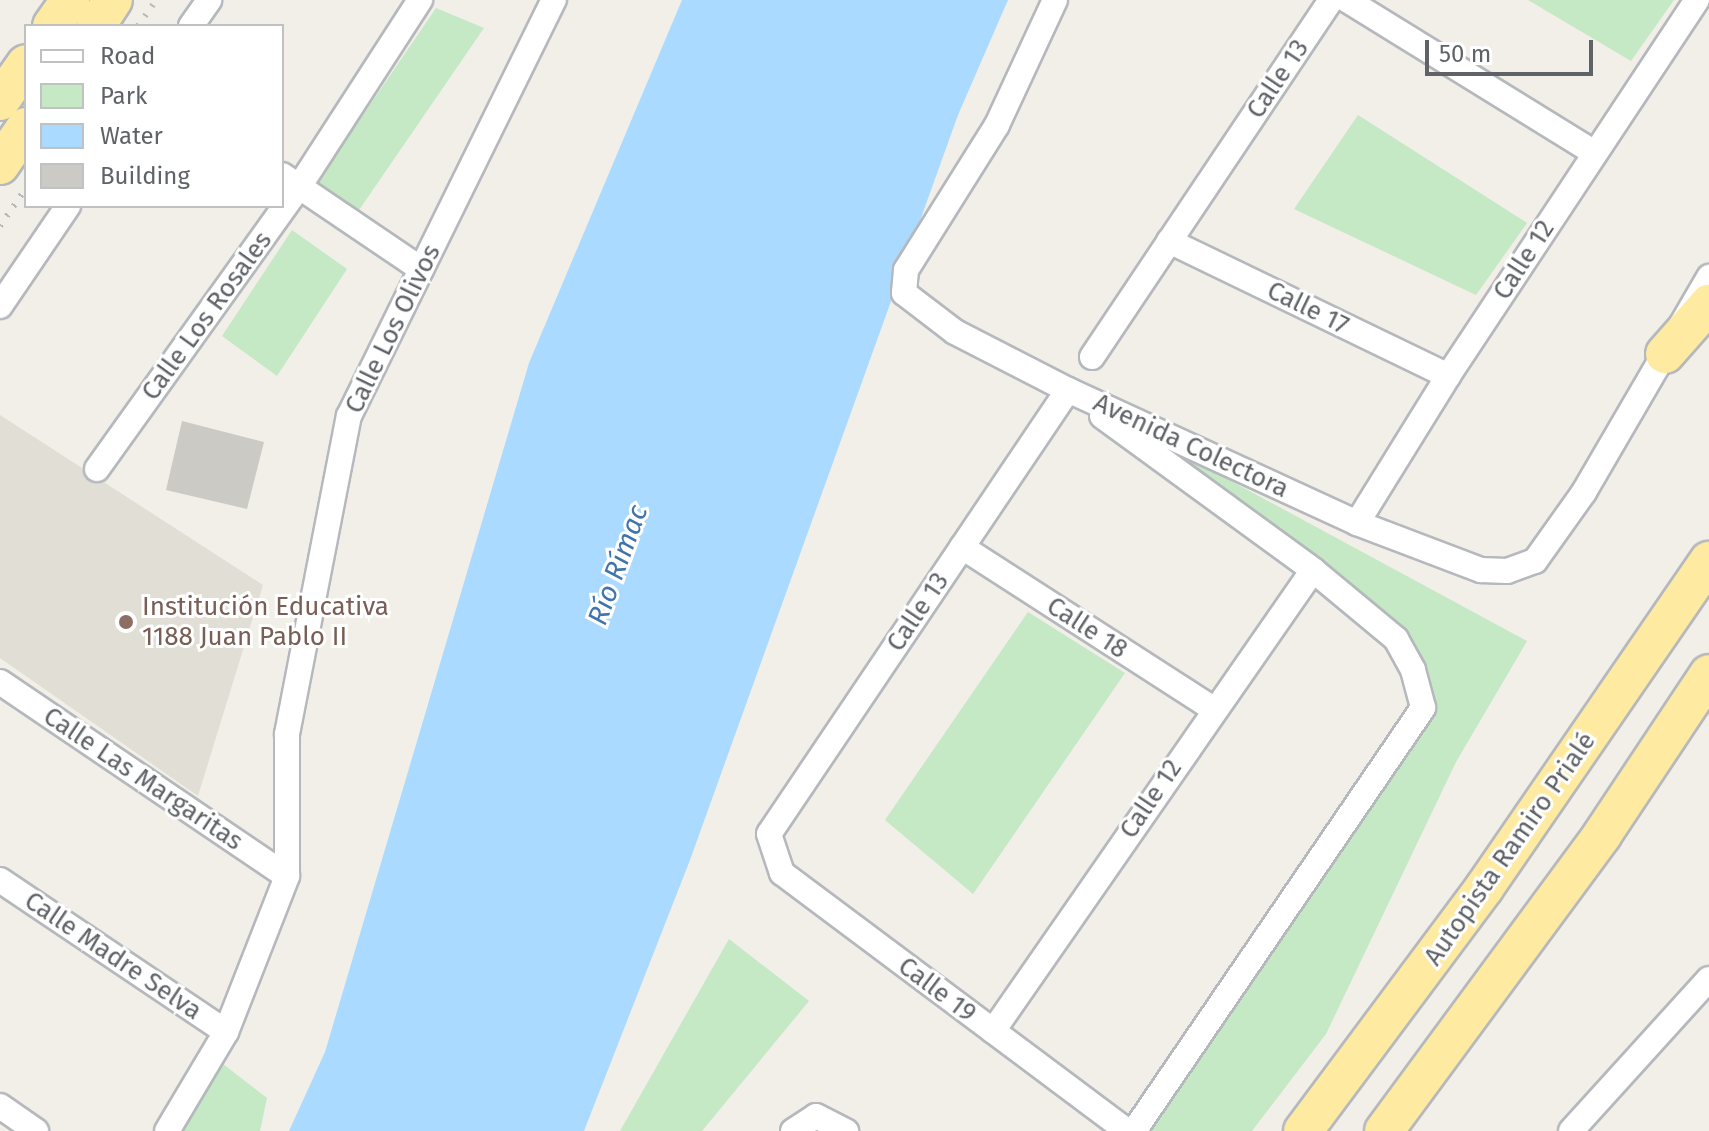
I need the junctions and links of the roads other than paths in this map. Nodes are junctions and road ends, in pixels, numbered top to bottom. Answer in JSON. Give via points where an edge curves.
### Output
{"nodes":[{"id":1,"x":70,"y":0,"type":"edge"},
{"id":2,"x":113,"y":0,"type":"edge"},
{"id":3,"x":209,"y":0,"type":"edge"},
{"id":4,"x":420,"y":0,"type":"edge"},
{"id":5,"x":554,"y":0,"type":"edge"},
{"id":6,"x":1055,"y":0,"type":"edge"},
{"id":7,"x":1331,"y":0,"type":"edge"},
{"id":8,"x":1347,"y":0,"type":"edge"},
{"id":9,"x":1697,"y":0,"type":"edge"},
{"id":10,"x":53,"y":24,"type":"edge"},
{"id":11,"x":97,"y":24,"type":"edge"},
{"id":12,"x":192,"y":24,"type":"edge"},
{"id":13,"x":24,"y":67,"type":"edge"},
{"id":14,"x":0,"y":101,"type":"edge"},
{"id":15,"x":24,"y":130,"type":"edge"},
{"id":16,"x":1595,"y":153,"type":"junction"},
{"id":17,"x":0,"y":165,"type":"edge"},
{"id":18,"x":291,"y":181,"type":"edge"},
{"id":19,"x":67,"y":208,"type":"edge"},
{"id":20,"x":273,"y":208,"type":"edge"},
{"id":21,"x":1169,"y":241,"type":"junction"},
{"id":22,"x":421,"y":269,"type":"junction"},
{"id":23,"x":1709,"y":277,"type":"edge"},
{"id":24,"x":1709,"y":304,"type":"edge"},
{"id":25,"x":0,"y":306,"type":"edge"},
{"id":26,"x":1665,"y":354,"type":"junction"},
{"id":27,"x":1092,"y":357,"type":"dead end"},
{"id":28,"x":1448,"y":376,"type":"junction"},
{"id":29,"x":1068,"y":390,"type":"junction"},
{"id":30,"x":97,"y":469,"type":"dead end"},
{"id":31,"x":1357,"y":523,"type":"junction"},
{"id":32,"x":962,"y":547,"type":"junction"},
{"id":33,"x":1709,"y":561,"type":"edge"},
{"id":34,"x":1313,"y":570,"type":"junction"},
{"id":35,"x":1709,"y":674,"type":"edge"},
{"id":36,"x":0,"y":682,"type":"edge"},
{"id":37,"x":1212,"y":708,"type":"junction"},
{"id":38,"x":769,"y":834,"type":"joint"},
{"id":39,"x":287,"y":876,"type":"junction"},
{"id":40,"x":0,"y":880,"type":"edge"},
{"id":41,"x":1709,"y":979,"type":"edge"},
{"id":42,"x":993,"y":1031,"type":"junction"},
{"id":43,"x":226,"y":1032,"type":"junction"},
{"id":44,"x":0,"y":1106,"type":"edge"},
{"id":45,"x":36,"y":1131,"type":"edge"},
{"id":46,"x":167,"y":1131,"type":"edge"},
{"id":47,"x":793,"y":1131,"type":"edge"},
{"id":48,"x":846,"y":1131,"type":"edge"},
{"id":49,"x":1127,"y":1131,"type":"edge"},
{"id":50,"x":1134,"y":1131,"type":"edge"},
{"id":51,"x":1303,"y":1131,"type":"edge"},
{"id":52,"x":1384,"y":1131,"type":"edge"},
{"id":53,"x":1571,"y":1131,"type":"edge"}],
"edges":[{"from":1,"to":10,"type":"highway"},
{"from":2,"to":11,"type":"highway"},
{"from":3,"to":12,"type":"street"},
{"from":4,"to":18,"type":"street","name":"Calle Los Rosales"},
{"from":5,"to":22,"type":"street","name":"Calle Los Olivos"},
{"from":6,"to":29,"type":"street","name":"Avenida Colectora","via":[[997,125],[906,270],[902,285],[910,302]]},
{"from":7,"to":21,"type":"street","name":"Calle 13"},
{"from":8,"to":16,"type":"street"},
{"from":9,"to":16,"type":"street","name":"Calle 12"},
{"from":13,"to":14,"type":"highway"},
{"from":15,"to":17,"type":"highway"},
{"from":16,"to":28,"type":"street","name":"Calle 12"},
{"from":18,"to":22,"type":"street"},
{"from":19,"to":25,"type":"street"},
{"from":20,"to":30,"type":"street","name":"Calle Los Rosales"},
{"from":21,"to":27,"type":"street","name":"Calle 13"},
{"from":21,"to":28,"type":"street","name":"Calle 17"},
{"from":22,"to":39,"type":"street","name":"Calle Los Olivos","via":[[349,416],[287,734]]},
{"from":23,"to":26,"type":"street"},
{"from":24,"to":26,"type":"highway"},
{"from":26,"to":31,"type":"street","name":"Avenida Colectora","via":[[1546,550],[1523,567],[1481,570]]},
{"from":28,"to":31,"type":"street","name":"Calle 12"},
{"from":29,"to":31,"type":"street","name":"Avenida Colectora"},
{"from":29,"to":32,"type":"street","name":"Calle 13"},
{"from":29,"to":34,"type":"street"},
{"from":32,"to":37,"type":"street","name":"Calle 18"},
{"from":32,"to":38,"type":"street","name":"Calle 13"},
{"from":33,"to":51,"type":"highway","name":"Autopista Ramiro Prialé","via":[[1484,888]]},
{"from":34,"to":37,"type":"street","name":"Calle 12"},
{"from":34,"to":50,"type":"street","via":[[1396,639],[1413,670],[1423,708]]},
{"from":35,"to":52,"type":"highway","via":[[1602,835]]},
{"from":36,"to":39,"type":"street","name":"Calle Las Margaritas"},
{"from":37,"to":42,"type":"street","name":"Calle 12"},
{"from":38,"to":42,"type":"street","name":"Calle 19","via":[[782,873]]},
{"from":39,"to":43,"type":"street","name":"Calle Los Olivos"},
{"from":40,"to":43,"type":"street","name":"Calle Madre Selva"},
{"from":41,"to":53,"type":"street"},
{"from":42,"to":49,"type":"street","name":"Calle 19"},
{"from":43,"to":46,"type":"street","name":"Calle Los Olivos"},
{"from":44,"to":45,"type":"street"},
{"from":47,"to":48,"type":"street","via":[[816,1116]]}]}
